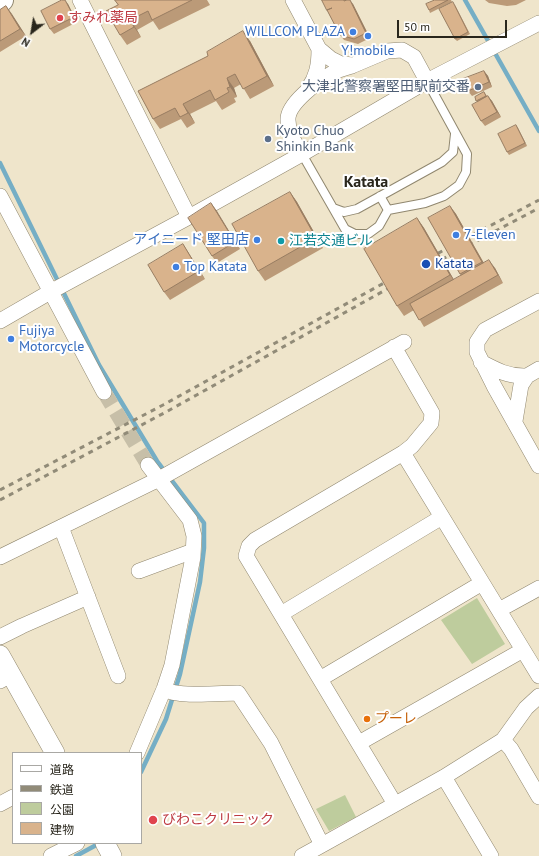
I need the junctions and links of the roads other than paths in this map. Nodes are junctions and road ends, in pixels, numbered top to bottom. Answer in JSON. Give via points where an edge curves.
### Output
{"nodes":[{"id":1,"x":80,"y":0,"type":"edge"},
{"id":2,"x":293,"y":0,"type":"edge"},
{"id":3,"x":539,"y":23,"type":"edge"},
{"id":4,"x":319,"y":49,"type":"junction"},
{"id":5,"x":354,"y":65,"type":"junction"},
{"id":6,"x":427,"y":81,"type":"junction"},
{"id":7,"x":306,"y":92,"type":"junction"},
{"id":8,"x":455,"y":134,"type":"junction"},
{"id":9,"x":302,"y":154,"type":"junction"},
{"id":10,"x":0,"y":196,"type":"edge"},
{"id":11,"x":380,"y":196,"type":"junction"},
{"id":12,"x":333,"y":208,"type":"junction"},
{"id":13,"x":388,"y":210,"type":"junction"},
{"id":14,"x":189,"y":217,"type":"junction"},
{"id":15,"x":57,"y":288,"type":"junction"},
{"id":16,"x":539,"y":301,"type":"edge"},
{"id":17,"x":0,"y":321,"type":"edge"},
{"id":18,"x":481,"y":362,"type":"junction"},
{"id":19,"x":533,"y":372,"type":"edge"},
{"id":20,"x":104,"y":392,"type":"tunnel mouth"},
{"id":21,"x":515,"y":421,"type":"junction"},
{"id":22,"x":403,"y":453,"type":"junction"},
{"id":23,"x":148,"y":464,"type":"tunnel mouth"},
{"id":24,"x":539,"y":466,"type":"edge"},
{"id":25,"x":165,"y":475,"type":"junction"},
{"id":26,"x":442,"y":517,"type":"junction"},
{"id":27,"x":61,"y":527,"type":"junction"},
{"id":28,"x":193,"y":551,"type":"junction"},
{"id":29,"x":0,"y":557,"type":"edge"},
{"id":30,"x":140,"y":571,"type":"dead end"},
{"id":31,"x":482,"y":583,"type":"junction"},
{"id":32,"x":539,"y":588,"type":"edge"},
{"id":33,"x":88,"y":598,"type":"junction"},
{"id":34,"x":498,"y":610,"type":"junction"},
{"id":35,"x":281,"y":614,"type":"junction"},
{"id":36,"x":0,"y":637,"type":"edge"},
{"id":37,"x":523,"y":650,"type":"junction"},
{"id":38,"x":0,"y":655,"type":"edge"},
{"id":39,"x":118,"y":676,"type":"dead end"},
{"id":40,"x":539,"y":676,"type":"edge"},
{"id":41,"x":6,"y":678,"type":"edge"},
{"id":42,"x":320,"y":679,"type":"junction"},
{"id":43,"x":164,"y":689,"type":"junction"},
{"id":44,"x":539,"y":696,"type":"edge"},
{"id":45,"x":503,"y":740,"type":"junction"},
{"id":46,"x":359,"y":744,"type":"junction"},
{"id":47,"x":54,"y":752,"type":"edge"},
{"id":48,"x":137,"y":752,"type":"edge"},
{"id":49,"x":444,"y":777,"type":"junction"},
{"id":50,"x":539,"y":797,"type":"edge"},
{"id":51,"x":12,"y":798,"type":"edge"},
{"id":52,"x":0,"y":804,"type":"edge"},
{"id":53,"x":395,"y":804,"type":"junction"},
{"id":54,"x":75,"y":844,"type":"edge"},
{"id":55,"x":106,"y":844,"type":"edge"},
{"id":56,"x":322,"y":845,"type":"junction"},
{"id":57,"x":490,"y":855,"type":"edge"},
{"id":58,"x":51,"y":856,"type":"edge"},
{"id":59,"x":112,"y":856,"type":"edge"},
{"id":60,"x":302,"y":856,"type":"edge"}],
"edges":[{"from":1,"to":14,"type":"street"},
{"from":2,"to":4,"type":"street"},
{"from":3,"to":6,"type":"street"},
{"from":4,"to":5,"type":"street","via":[[331,60]]},
{"from":4,"to":7,"type":"street","via":[[316,74]]},
{"from":5,"to":6,"type":"street","via":[[387,51],[402,50],[414,56]]},
{"from":5,"to":7,"type":"street","via":[[332,73]]},
{"from":6,"to":8,"type":"lane"},
{"from":6,"to":9,"type":"street"},
{"from":7,"to":9,"type":"street","via":[[292,107],[287,118],[290,135]]},
{"from":8,"to":11,"type":"lane","via":[[452,152],[442,162]]},
{"from":8,"to":13,"type":"lane","via":[[467,154],[466,172],[459,185],[444,196]]},
{"from":9,"to":12,"type":"lane"},
{"from":9,"to":14,"type":"street"},
{"from":10,"to":15,"type":"street"},
{"from":11,"to":12,"type":"lane","via":[[357,209],[344,212]]},
{"from":11,"to":13,"type":"lane"},
{"from":12,"to":13,"type":"lane","via":[[345,229],[355,234],[368,234],[379,226]]},
{"from":14,"to":15,"type":"street"},
{"from":15,"to":17,"type":"street"},
{"from":15,"to":20,"type":"street"},
{"from":16,"to":18,"type":"street","via":[[485,330],[477,342]]},
{"from":18,"to":19,"type":"street","via":[[500,372],[517,376]]},
{"from":18,"to":21,"type":"street"},
{"from":19,"to":21,"type":"street","via":[[521,385]]},
{"from":21,"to":24,"type":"street"},
{"from":22,"to":25,"type":"street","via":[[432,423],[432,413],[399,345]]},
{"from":22,"to":26,"type":"street"},
{"from":22,"to":35,"type":"street","via":[[255,540],[249,546],[246,556]]},
{"from":23,"to":25,"type":"street"},
{"from":25,"to":27,"type":"street"},
{"from":25,"to":28,"type":"street","via":[[190,520],[194,536]]},
{"from":26,"to":31,"type":"street"},
{"from":26,"to":35,"type":"street"},
{"from":27,"to":29,"type":"street"},
{"from":27,"to":33,"type":"street"},
{"from":28,"to":30,"type":"street"},
{"from":28,"to":43,"type":"street","via":[[172,665]]},
{"from":31,"to":34,"type":"street"},
{"from":31,"to":42,"type":"street"},
{"from":32,"to":34,"type":"street"},
{"from":33,"to":36,"type":"street"},
{"from":33,"to":39,"type":"street"},
{"from":34,"to":37,"type":"street"},
{"from":35,"to":42,"type":"street"},
{"from":37,"to":40,"type":"street"},
{"from":37,"to":46,"type":"street"},
{"from":38,"to":41,"type":"street"},
{"from":41,"to":47,"type":"street"},
{"from":42,"to":46,"type":"street"},
{"from":43,"to":48,"type":"street"},
{"from":43,"to":56,"type":"street","via":[[182,694],[238,693],[271,743]]},
{"from":44,"to":45,"type":"street","via":[[526,708]]},
{"from":45,"to":49,"type":"street"},
{"from":45,"to":50,"type":"street"},
{"from":46,"to":53,"type":"street"},
{"from":49,"to":53,"type":"street"},
{"from":49,"to":57,"type":"street"},
{"from":51,"to":52,"type":"street"},
{"from":53,"to":56,"type":"street"},
{"from":54,"to":58,"type":"street"},
{"from":55,"to":59,"type":"street"},
{"from":56,"to":60,"type":"street"}]}
